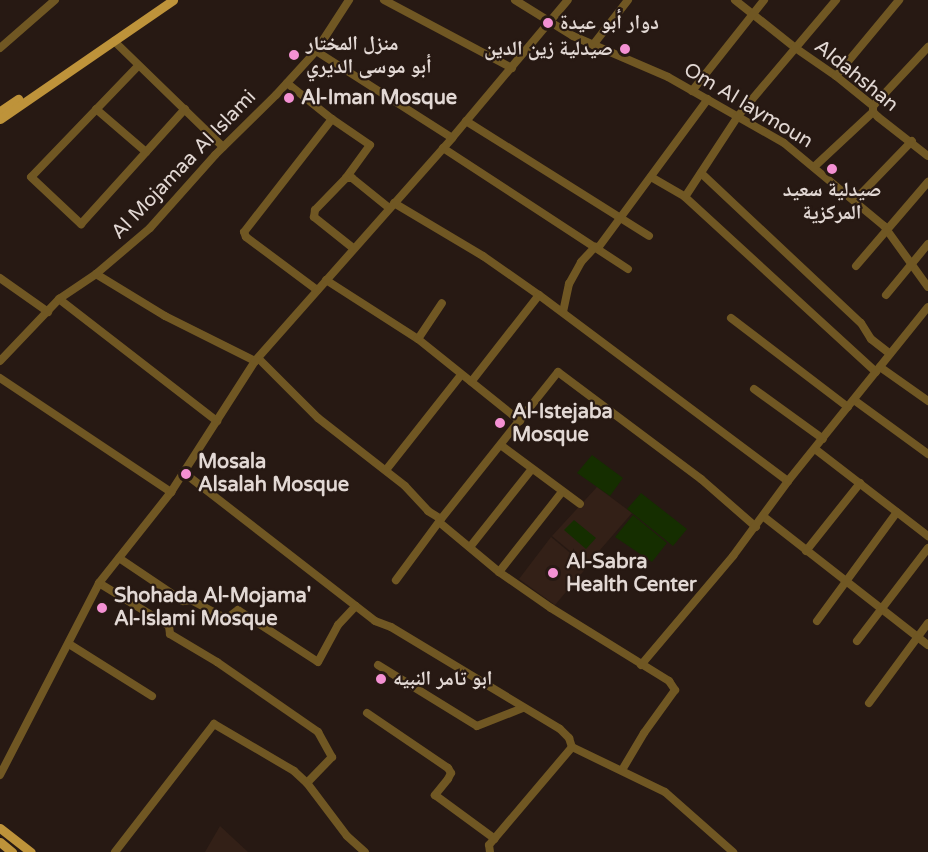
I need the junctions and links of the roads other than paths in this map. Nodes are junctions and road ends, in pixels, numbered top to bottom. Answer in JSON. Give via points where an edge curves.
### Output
{"nodes":[{"id":1,"x":55,"y":0,"type":"edge"},
{"id":2,"x":164,"y":0,"type":"edge"},
{"id":3,"x":173,"y":0,"type":"edge"},
{"id":4,"x":349,"y":0,"type":"edge"},
{"id":5,"x":384,"y":0,"type":"edge"},
{"id":6,"x":515,"y":0,"type":"edge"},
{"id":7,"x":568,"y":0,"type":"edge"},
{"id":8,"x":628,"y":0,"type":"edge"},
{"id":9,"x":735,"y":0,"type":"edge"},
{"id":10,"x":764,"y":0,"type":"edge"},
{"id":11,"x":836,"y":0,"type":"edge"},
{"id":12,"x":899,"y":0,"type":"edge"},
{"id":13,"x":753,"y":14,"type":"junction"},
{"id":14,"x":548,"y":23,"type":"junction"},
{"id":15,"x":114,"y":41,"type":"junction"},
{"id":16,"x":593,"y":45,"type":"junction"},
{"id":17,"x":794,"y":47,"type":"junction"},
{"id":18,"x":928,"y":47,"type":"edge"},
{"id":19,"x":0,"y":48,"type":"edge"},
{"id":20,"x":316,"y":51,"type":"junction"},
{"id":21,"x":138,"y":66,"type":"junction"},
{"id":22,"x":512,"y":68,"type":"junction"},
{"id":23,"x":836,"y":76,"type":"junction"},
{"id":24,"x":287,"y":83,"type":"junction"},
{"id":25,"x":692,"y":91,"type":"junction"},
{"id":26,"x":708,"y":99,"type":"junction"},
{"id":27,"x":96,"y":109,"type":"junction"},
{"id":28,"x":185,"y":109,"type":"junction"},
{"id":29,"x":873,"y":109,"type":"junction"},
{"id":30,"x":0,"y":111,"type":"edge"},
{"id":31,"x":738,"y":116,"type":"junction"},
{"id":32,"x":0,"y":119,"type":"edge"},
{"id":33,"x":332,"y":119,"type":"junction"},
{"id":34,"x":466,"y":121,"type":"junction"},
{"id":35,"x":452,"y":138,"type":"junction"},
{"id":36,"x":912,"y":141,"type":"junction"},
{"id":37,"x":223,"y":147,"type":"junction"},
{"id":38,"x":443,"y":148,"type":"junction"},
{"id":39,"x":146,"y":152,"type":"junction"},
{"id":40,"x":928,"y":156,"type":"edge"},
{"id":41,"x":814,"y":167,"type":"junction"},
{"id":42,"x":701,"y":173,"type":"junction"},
{"id":43,"x":651,"y":177,"type":"junction"},
{"id":44,"x":346,"y":178,"type":"junction"},
{"id":45,"x":928,"y":182,"type":"edge"},
{"id":46,"x":685,"y":198,"type":"junction"},
{"id":47,"x":855,"y":200,"type":"junction"},
{"id":48,"x":392,"y":206,"type":"junction"},
{"id":49,"x":619,"y":218,"type":"junction"},
{"id":50,"x":887,"y":231,"type":"junction"},
{"id":51,"x":649,"y":236,"type":"dead end"},
{"id":52,"x":928,"y":244,"type":"edge"},
{"id":53,"x":596,"y":247,"type":"junction"},
{"id":54,"x":353,"y":249,"type":"junction"},
{"id":55,"x":910,"y":265,"type":"junction"},
{"id":56,"x":856,"y":266,"type":"dead end"},
{"id":57,"x":628,"y":269,"type":"dead end"},
{"id":58,"x":96,"y":274,"type":"junction"},
{"id":59,"x":0,"y":278,"type":"edge"},
{"id":60,"x":326,"y":280,"type":"junction"},
{"id":61,"x":928,"y":287,"type":"edge"},
{"id":62,"x":317,"y":290,"type":"junction"},
{"id":63,"x":539,"y":295,"type":"junction"},
{"id":64,"x":886,"y":296,"type":"dead end"},
{"id":65,"x":59,"y":299,"type":"junction"},
{"id":66,"x":442,"y":303,"type":"dead end"},
{"id":67,"x":928,"y":307,"type":"edge"},
{"id":68,"x":48,"y":312,"type":"junction"},
{"id":69,"x":563,"y":312,"type":"junction"},
{"id":70,"x":731,"y":318,"type":"dead end"},
{"id":71,"x":418,"y":339,"type":"junction"},
{"id":72,"x":890,"y":354,"type":"junction"},
{"id":73,"x":1,"y":357,"type":"edge"},
{"id":74,"x":257,"y":360,"type":"junction"},
{"id":75,"x":878,"y":369,"type":"junction"},
{"id":76,"x":461,"y":375,"type":"junction"},
{"id":77,"x":0,"y":378,"type":"edge"},
{"id":78,"x":471,"y":382,"type":"junction"},
{"id":79,"x":754,"y":388,"type":"dead end"},
{"id":80,"x":854,"y":399,"type":"junction"},
{"id":81,"x":928,"y":401,"type":"edge"},
{"id":82,"x":848,"y":406,"type":"junction"},
{"id":83,"x":520,"y":420,"type":"junction"},
{"id":84,"x":217,"y":421,"type":"junction"},
{"id":85,"x":823,"y":439,"type":"junction"},
{"id":86,"x":502,"y":446,"type":"junction"},
{"id":87,"x":815,"y":449,"type":"junction"},
{"id":88,"x":928,"y":454,"type":"edge"},
{"id":89,"x":386,"y":470,"type":"junction"},
{"id":90,"x":531,"y":470,"type":"junction"},
{"id":91,"x":183,"y":472,"type":"junction"},
{"id":92,"x":788,"y":481,"type":"junction"},
{"id":93,"x":860,"y":483,"type":"junction"},
{"id":94,"x":171,"y":492,"type":"junction"},
{"id":95,"x":562,"y":492,"type":"junction"},
{"id":96,"x":580,"y":504,"type":"dead end"},
{"id":97,"x":897,"y":512,"type":"junction"},
{"id":98,"x":764,"y":517,"type":"junction"},
{"id":99,"x":440,"y":521,"type":"junction"},
{"id":100,"x":756,"y":527,"type":"junction"},
{"id":101,"x":928,"y":536,"type":"edge"},
{"id":102,"x":470,"y":547,"type":"junction"},
{"id":103,"x":928,"y":548,"type":"edge"},
{"id":104,"x":806,"y":551,"type":"junction"},
{"id":105,"x":119,"y":558,"type":"junction"},
{"id":106,"x":499,"y":572,"type":"junction"},
{"id":107,"x":396,"y":580,"type":"dead end"},
{"id":108,"x":845,"y":582,"type":"junction"},
{"id":109,"x":99,"y":583,"type":"junction"},
{"id":110,"x":356,"y":606,"type":"junction"},
{"id":111,"x":881,"y":608,"type":"junction"},
{"id":112,"x":817,"y":621,"type":"dead end"},
{"id":113,"x":928,"y":623,"type":"edge"},
{"id":114,"x":917,"y":636,"type":"junction"},
{"id":115,"x":857,"y":641,"type":"dead end"},
{"id":116,"x":69,"y":644,"type":"junction"},
{"id":117,"x":928,"y":645,"type":"edge"},
{"id":118,"x":378,"y":665,"type":"dead end"},
{"id":119,"x":641,"y":665,"type":"junction"},
{"id":120,"x":152,"y":696,"type":"dead end"},
{"id":121,"x":869,"y":703,"type":"dead end"},
{"id":122,"x":523,"y":708,"type":"junction"},
{"id":123,"x":367,"y":713,"type":"dead end"},
{"id":124,"x":572,"y":747,"type":"junction"},
{"id":125,"x":622,"y":770,"type":"junction"},
{"id":126,"x":0,"y":775,"type":"edge"},
{"id":127,"x":307,"y":783,"type":"junction"},
{"id":128,"x":0,"y":828,"type":"edge"},
{"id":129,"x":495,"y":839,"type":"junction"},
{"id":130,"x":0,"y":842,"type":"edge"},
{"id":131,"x":12,"y":852,"type":"edge"},
{"id":132,"x":31,"y":852,"type":"edge"},
{"id":133,"x":115,"y":852,"type":"edge"},
{"id":134,"x":365,"y":852,"type":"edge"},
{"id":135,"x":490,"y":852,"type":"edge"},
{"id":136,"x":733,"y":852,"type":"edge"}],
"edges":[{"from":1,"to":19,"type":"street"},
{"from":2,"to":30,"type":"main road"},
{"from":3,"to":15,"type":"main road"},
{"from":4,"to":20,"type":"street","name":"Al Mojamaa Al Islami"},
{"from":5,"to":22,"type":"street"},
{"from":6,"to":14,"type":"street","name":"Om Al laymoun"},
{"from":7,"to":14,"type":"street"},
{"from":8,"to":16,"type":"street"},
{"from":9,"to":13,"type":"street","name":"Aldahshan"},
{"from":10,"to":13,"type":"street"},
{"from":11,"to":17,"type":"street"},
{"from":12,"to":23,"type":"street"},
{"from":13,"to":17,"type":"street","name":"Aldahshan"},
{"from":13,"to":25,"type":"street"},
{"from":14,"to":16,"type":"street","name":"Om Al laymoun"},
{"from":14,"to":22,"type":"street"},
{"from":15,"to":21,"type":"street"},
{"from":15,"to":32,"type":"main road"},
{"from":16,"to":25,"type":"street","name":"Om Al laymoun"},
{"from":17,"to":23,"type":"street","name":"Aldahshan"},
{"from":17,"to":31,"type":"street"},
{"from":18,"to":29,"type":"street"},
{"from":20,"to":24,"type":"street","name":"Al Mojamaa Al Islami"},
{"from":20,"to":35,"type":"street"},
{"from":21,"to":27,"type":"street"},
{"from":21,"to":28,"type":"street"},
{"from":22,"to":34,"type":"street"},
{"from":23,"to":29,"type":"street","name":"Aldahshan"},
{"from":24,"to":33,"type":"street"},
{"from":24,"to":37,"type":"street","name":"Al Mojamaa Al Islami"},
{"from":25,"to":26,"type":"street","name":"Om Al laymoun"},
{"from":26,"to":31,"type":"street","name":"Om Al laymoun"},
{"from":26,"to":43,"type":"street"},
{"from":27,"to":39,"type":"street"},
{"from":27,"to":39,"type":"street","via":[[31,177],[81,224]]},
{"from":28,"to":37,"type":"street"},
{"from":28,"to":39,"type":"street"},
{"from":29,"to":36,"type":"street","name":"Aldahshan"},
{"from":29,"to":41,"type":"street"},
{"from":31,"to":41,"type":"street","name":"Om Al laymoun","via":[[784,143]]},
{"from":31,"to":42,"type":"street"},
{"from":33,"to":44,"type":"street","via":[[369,145]]},
{"from":33,"to":62,"type":"street","via":[[244,232]]},
{"from":34,"to":35,"type":"street"},
{"from":34,"to":49,"type":"street"},
{"from":35,"to":38,"type":"street"},
{"from":36,"to":40,"type":"street","name":"Aldahshan"},
{"from":36,"to":47,"type":"street"},
{"from":37,"to":58,"type":"street","name":"Al Mojamaa Al Islami","via":[[150,228]]},
{"from":38,"to":48,"type":"street"},
{"from":38,"to":53,"type":"street"},
{"from":41,"to":47,"type":"street","name":"Om Al laymoun"},
{"from":42,"to":46,"type":"street"},
{"from":42,"to":72,"type":"street"},
{"from":43,"to":46,"type":"street"},
{"from":43,"to":49,"type":"street"},
{"from":44,"to":48,"type":"street","via":[[352,178]]},
{"from":44,"to":54,"type":"street","via":[[314,214]]},
{"from":45,"to":50,"type":"street"},
{"from":46,"to":75,"type":"street"},
{"from":47,"to":50,"type":"street","name":"Om Al laymoun"},
{"from":48,"to":54,"type":"street"},
{"from":48,"to":63,"type":"street","via":[[483,256]]},
{"from":49,"to":51,"type":"street"},
{"from":49,"to":53,"type":"street"},
{"from":50,"to":55,"type":"street","name":"Om Al laymoun"},
{"from":50,"to":56,"type":"street"},
{"from":52,"to":55,"type":"street"},
{"from":53,"to":57,"type":"street"},
{"from":53,"to":69,"type":"street","via":[[581,262],[569,284]]},
{"from":54,"to":60,"type":"street"},
{"from":55,"to":61,"type":"street","name":"Om Al laymoun"},
{"from":55,"to":64,"type":"street"},
{"from":58,"to":65,"type":"street","name":"Al Mojamaa Al Islami"},
{"from":58,"to":74,"type":"street","via":[[165,316]]},
{"from":59,"to":68,"type":"street"},
{"from":60,"to":62,"type":"street"},
{"from":60,"to":71,"type":"street"},
{"from":62,"to":74,"type":"street"},
{"from":63,"to":69,"type":"street"},
{"from":63,"to":78,"type":"street"},
{"from":65,"to":68,"type":"street","name":"Al Mojamaa Al Islami"},
{"from":65,"to":84,"type":"street"},
{"from":66,"to":71,"type":"street"},
{"from":67,"to":72,"type":"street"},
{"from":68,"to":73,"type":"street","name":"Al Mojamaa Al Islami"},
{"from":69,"to":92,"type":"street"},
{"from":70,"to":82,"type":"street"},
{"from":71,"to":76,"type":"street"},
{"from":72,"to":75,"type":"street"},
{"from":74,"to":84,"type":"street"},
{"from":74,"to":89,"type":"street","via":[[318,418]]},
{"from":75,"to":80,"type":"street"},
{"from":75,"to":81,"type":"street"},
{"from":76,"to":78,"type":"street"},
{"from":76,"to":89,"type":"street"},
{"from":77,"to":94,"type":"street"},
{"from":78,"to":83,"type":"street"},
{"from":79,"to":85,"type":"street"},
{"from":80,"to":82,"type":"street"},
{"from":80,"to":88,"type":"street"},
{"from":82,"to":85,"type":"street"},
{"from":83,"to":86,"type":"street"},
{"from":83,"to":100,"type":"street","via":[[558,372],[693,472]]},
{"from":84,"to":91,"type":"street"},
{"from":85,"to":87,"type":"street"},
{"from":86,"to":90,"type":"street"},
{"from":86,"to":99,"type":"street"},
{"from":87,"to":92,"type":"street"},
{"from":87,"to":93,"type":"street"},
{"from":89,"to":99,"type":"street"},
{"from":90,"to":95,"type":"street"},
{"from":90,"to":102,"type":"street"},
{"from":91,"to":94,"type":"street"},
{"from":91,"to":110,"type":"street"},
{"from":92,"to":98,"type":"street"},
{"from":93,"to":97,"type":"street"},
{"from":93,"to":104,"type":"street"},
{"from":94,"to":105,"type":"street"},
{"from":95,"to":96,"type":"street"},
{"from":95,"to":106,"type":"street"},
{"from":97,"to":101,"type":"street"},
{"from":97,"to":108,"type":"street"},
{"from":98,"to":100,"type":"street"},
{"from":98,"to":104,"type":"street"},
{"from":99,"to":102,"type":"street"},
{"from":99,"to":107,"type":"street"},
{"from":100,"to":119,"type":"street"},
{"from":102,"to":106,"type":"street"},
{"from":103,"to":111,"type":"street"},
{"from":104,"to":108,"type":"street"},
{"from":105,"to":109,"type":"street"},
{"from":105,"to":110,"type":"street","via":[[183,601],[190,600],[226,619],[238,610],[318,662],[338,625]]},
{"from":106,"to":119,"type":"street"},
{"from":108,"to":111,"type":"street"},
{"from":108,"to":112,"type":"street"},
{"from":109,"to":116,"type":"street"},
{"from":109,"to":127,"type":"street","via":[[169,626],[170,634],[318,732],[332,757]]},
{"from":110,"to":122,"type":"street"},
{"from":111,"to":114,"type":"street"},
{"from":111,"to":115,"type":"street"},
{"from":113,"to":114,"type":"street"},
{"from":114,"to":117,"type":"street"},
{"from":114,"to":121,"type":"street"},
{"from":116,"to":120,"type":"street"},
{"from":116,"to":126,"type":"street"},
{"from":118,"to":122,"type":"street","via":[[477,726]]},
{"from":119,"to":125,"type":"street","via":[[669,681],[675,690]]},
{"from":122,"to":124,"type":"street","via":[[560,729]]},
{"from":123,"to":129,"type":"street","via":[[448,768],[451,773],[435,795]]},
{"from":124,"to":125,"type":"street"},
{"from":124,"to":129,"type":"street"},
{"from":125,"to":136,"type":"street","via":[[665,792]]},
{"from":127,"to":133,"type":"street","via":[[294,771],[214,724]]},
{"from":127,"to":134,"type":"street","via":[[347,836]]},
{"from":128,"to":132,"type":"main road"},
{"from":129,"to":135,"type":"street","via":[[488,847]]},
{"from":130,"to":131,"type":"main road"}]}
